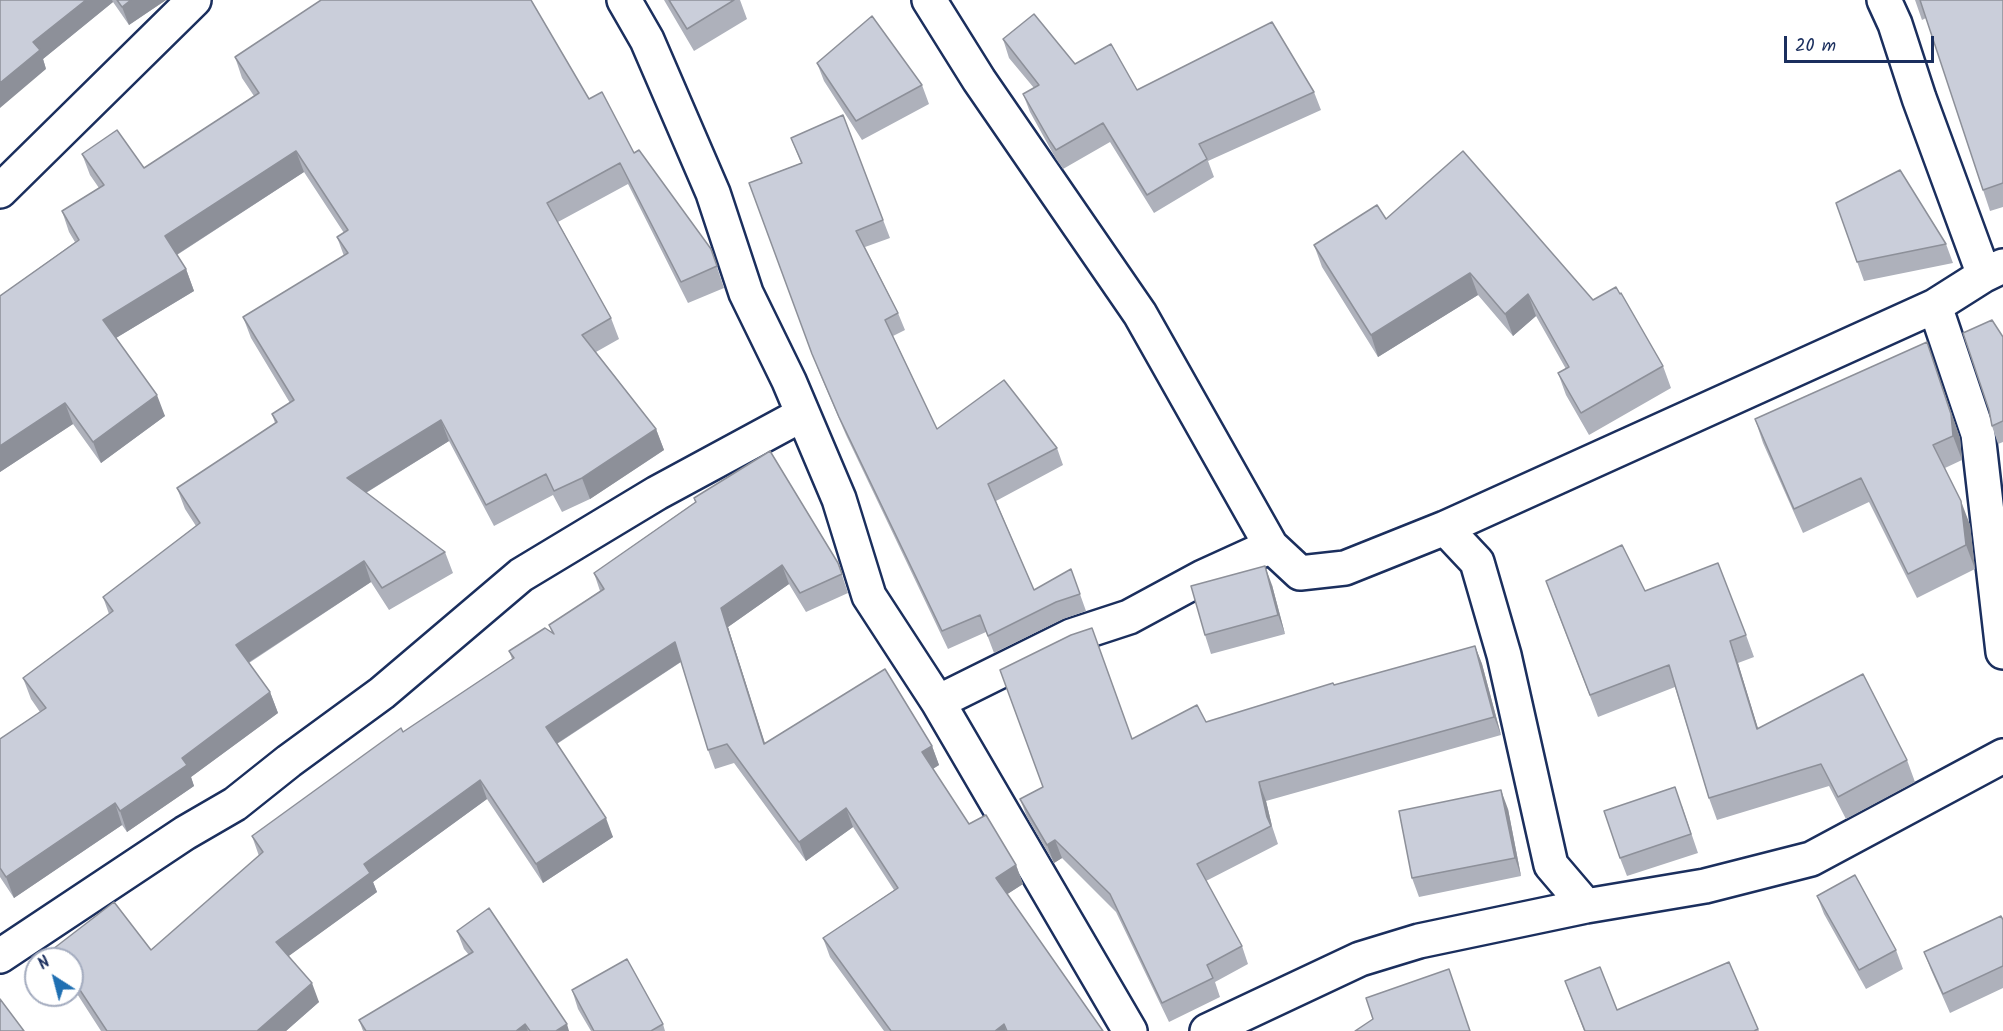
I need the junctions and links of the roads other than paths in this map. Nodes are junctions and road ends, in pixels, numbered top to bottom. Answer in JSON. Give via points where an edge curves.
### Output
{"nodes":[{"id":1,"x":194,"y":0,"type":"edge"},
{"id":2,"x":624,"y":0,"type":"edge"},
{"id":3,"x":929,"y":0,"type":"edge"},
{"id":4,"x":1884,"y":0,"type":"edge"},
{"id":5,"x":0,"y":191,"type":"edge"},
{"id":6,"x":1993,"y":270,"type":"edge"},
{"id":7,"x":1935,"y":306,"type":"junction"},
{"id":8,"x":803,"y":414,"type":"junction"},
{"id":9,"x":1445,"y":528,"type":"junction"},
{"id":10,"x":1271,"y":546,"type":"junction"},
{"id":11,"x":2003,"y":652,"type":"edge"},
{"id":12,"x":938,"y":702,"type":"junction"},
{"id":13,"x":2003,"y":756,"type":"edge"},
{"id":14,"x":1586,"y":906,"type":"junction"},
{"id":15,"x":0,"y":956,"type":"edge"},
{"id":16,"x":1130,"y":1031,"type":"edge"},
{"id":17,"x":1207,"y":1031,"type":"edge"}],
"edges":[{"from":1,"to":5,"type":"street"},
{"from":2,"to":8,"type":"street","via":[[647,40],[708,182],[746,293]]},
{"from":3,"to":10,"type":"street","via":[[979,80],[1140,314]]},
{"from":4,"to":6,"type":"street","via":[[1919,98]]},
{"from":6,"to":7,"type":"street"},
{"from":7,"to":9,"type":"street"},
{"from":7,"to":11,"type":"street","via":[[1978,434]]},
{"from":8,"to":12,"type":"street","via":[[839,499],[869,596]]},
{"from":8,"to":15,"type":"street","via":[[657,493],[520,575],[382,693],[235,804],[184,833]]},
{"from":9,"to":10,"type":"street","via":[[1345,568],[1300,573]]},
{"from":9,"to":14,"type":"street","via":[[1477,562],[1504,655],[1551,865]]},
{"from":10,"to":12,"type":"street","via":[[1129,617],[1071,636]]},
{"from":12,"to":16,"type":"street"},
{"from":13,"to":14,"type":"street","via":[[1810,859],[1706,886]]},
{"from":14,"to":17,"type":"street","via":[[1419,941],[1359,959]]}]}
